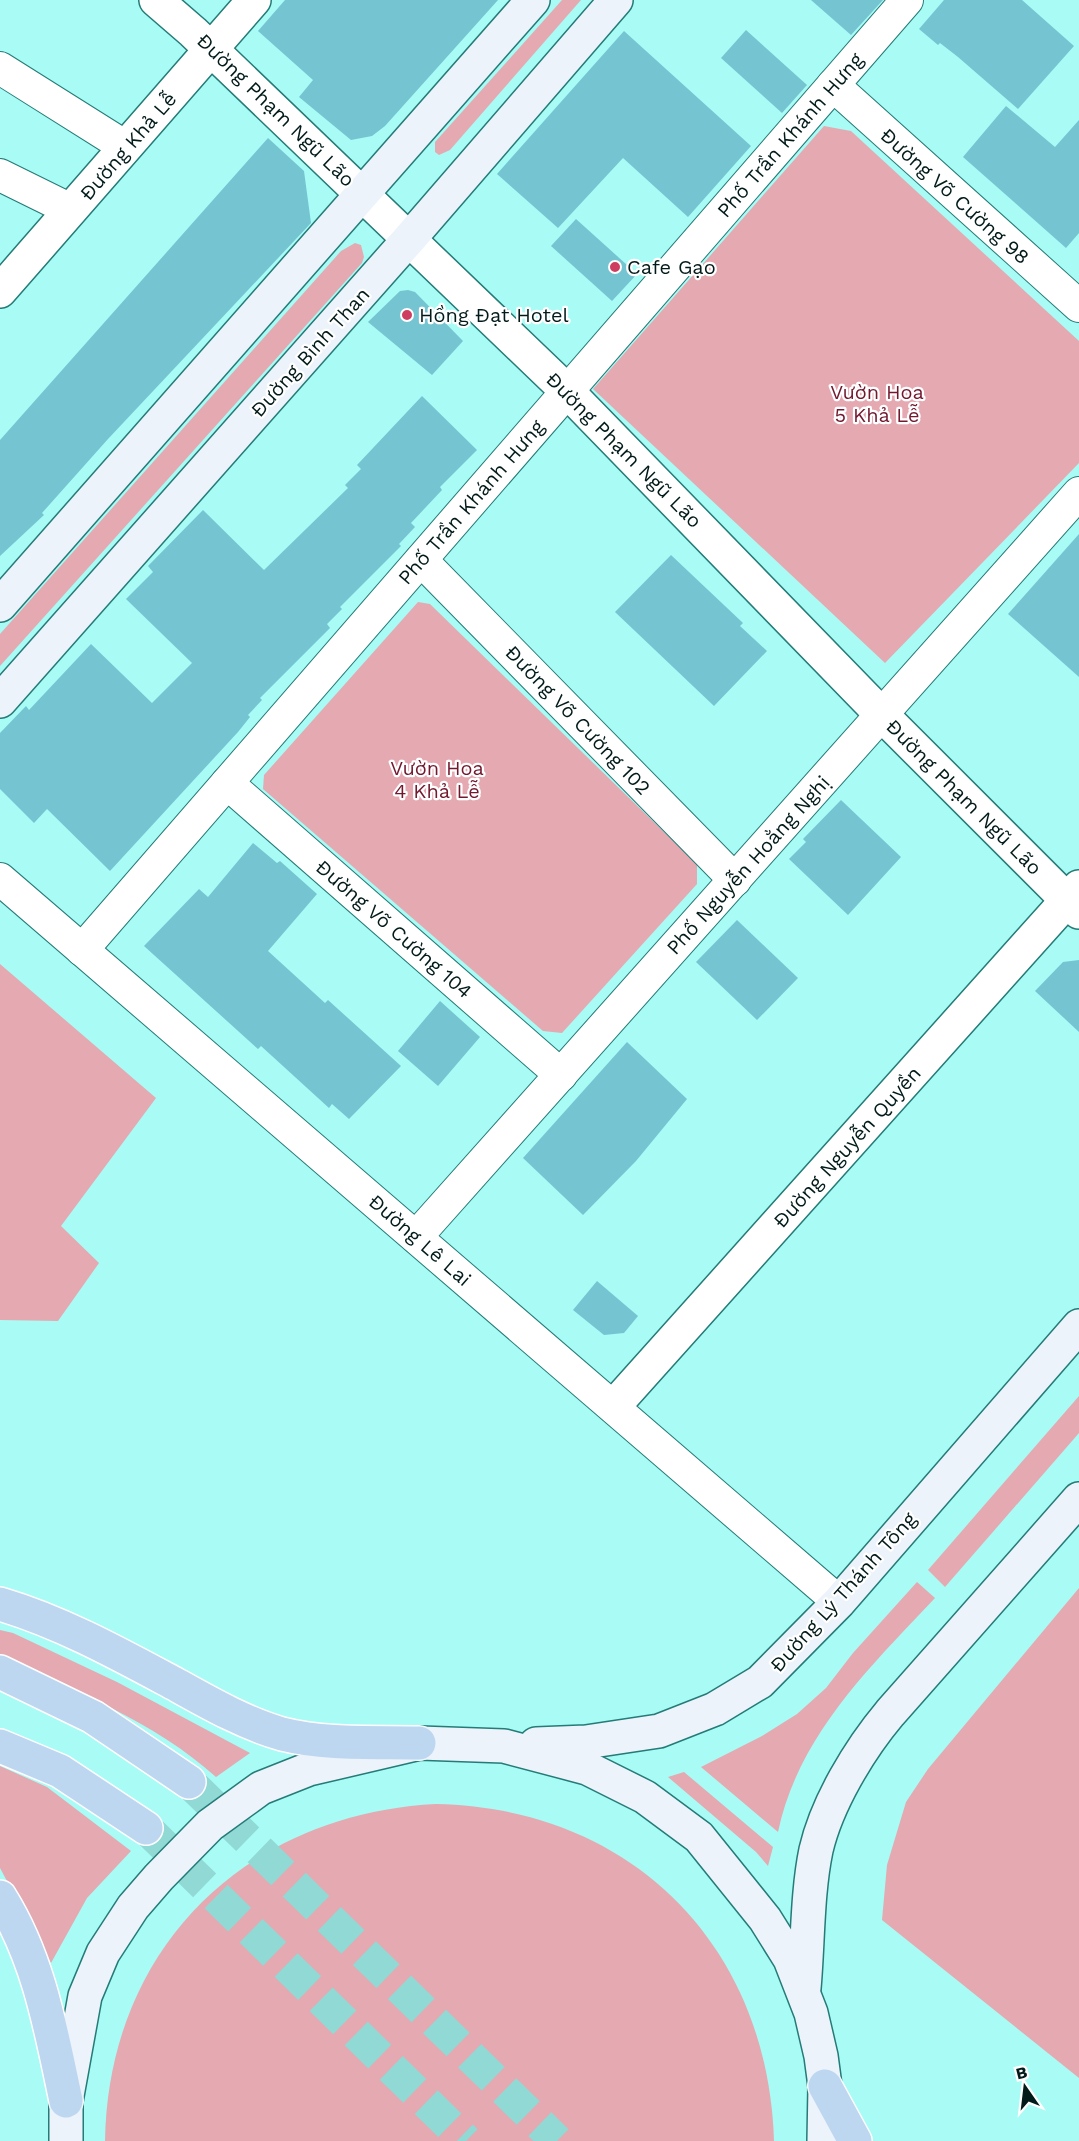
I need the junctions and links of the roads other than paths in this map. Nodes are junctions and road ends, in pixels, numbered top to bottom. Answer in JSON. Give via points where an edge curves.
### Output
{"nodes":[{"id":1,"x":156,"y":0,"type":"edge"},
{"id":2,"x":254,"y":0,"type":"edge"},
{"id":3,"x":534,"y":0,"type":"edge"},
{"id":4,"x":616,"y":0,"type":"edge"},
{"id":5,"x":907,"y":0,"type":"edge"},
{"id":6,"x":213,"y":51,"type":"junction"},
{"id":7,"x":0,"y":68,"type":"edge"},
{"id":8,"x":833,"y":86,"type":"junction"},
{"id":9,"x":124,"y":146,"type":"junction"},
{"id":10,"x":0,"y":174,"type":"edge"},
{"id":11,"x":363,"y":193,"type":"junction"},
{"id":12,"x":71,"y":210,"type":"junction"},
{"id":13,"x":410,"y":238,"type":"junction"},
{"id":14,"x":0,"y":291,"type":"edge"},
{"id":15,"x":1079,"y":306,"type":"edge"},
{"id":16,"x":567,"y":391,"type":"junction"},
{"id":17,"x":1079,"y":493,"type":"edge"},
{"id":18,"x":421,"y":560,"type":"junction"},
{"id":19,"x":0,"y":605,"type":"edge"},
{"id":20,"x":0,"y":701,"type":"edge"},
{"id":21,"x":881,"y":714,"type":"junction"},
{"id":22,"x":227,"y":783,"type":"junction"},
{"id":23,"x":0,"y":879,"type":"edge"},
{"id":24,"x":735,"y":880,"type":"junction"},
{"id":25,"x":1075,"y":900,"type":"edge"},
{"id":26,"x":82,"y":950,"type":"junction"},
{"id":27,"x":561,"y":1075,"type":"junction"},
{"id":28,"x":416,"y":1237,"type":"junction"},
{"id":29,"x":1079,"y":1326,"type":"edge"},
{"id":30,"x":614,"y":1406,"type":"junction"},
{"id":31,"x":1079,"y":1499,"type":"edge"},
{"id":32,"x":839,"y":1602,"type":"junction"},
{"id":33,"x":0,"y":1604,"type":"edge"},
{"id":34,"x":0,"y":1672,"type":"edge"},
{"id":35,"x":419,"y":1743,"type":"junction"},
{"id":36,"x":0,"y":1746,"type":"edge"},
{"id":37,"x":504,"y":1746,"type":"junction"},
{"id":38,"x":189,"y":1782,"type":"tunnel mouth"},
{"id":39,"x":146,"y":1828,"type":"tunnel mouth"},
{"id":40,"x":0,"y":1897,"type":"edge"},
{"id":41,"x":804,"y":1993,"type":"junction"},
{"id":42,"x":825,"y":2085,"type":"junction"},
{"id":43,"x":66,"y":2101,"type":"junction"},
{"id":44,"x":66,"y":2141,"type":"edge"},
{"id":45,"x":824,"y":2141,"type":"edge"},
{"id":46,"x":855,"y":2141,"type":"edge"}],
"edges":[{"from":1,"to":6,"type":"street","name":"Đường Phạm Ngũ Lão"},
{"from":2,"to":6,"type":"street","name":"Đường Khả Lễ"},
{"from":3,"to":11,"type":"main road"},
{"from":4,"to":13,"type":"main road","name":"Đường Bình Than"},
{"from":5,"to":8,"type":"street","name":"Phố Trần Khánh Hưng"},
{"from":6,"to":9,"type":"street","name":"Đường Khả Lễ"},
{"from":6,"to":11,"type":"street","name":"Đường Phạm Ngũ Lão"},
{"from":7,"to":9,"type":"street"},
{"from":8,"to":15,"type":"street","name":"Đường Võ Cường 98"},
{"from":8,"to":16,"type":"street","name":"Phố Trần Khánh Hưng"},
{"from":9,"to":12,"type":"street","name":"Đường Khả Lễ"},
{"from":10,"to":12,"type":"street"},
{"from":11,"to":13,"type":"street","name":"Đường Phạm Ngũ Lão"},
{"from":11,"to":19,"type":"main road"},
{"from":12,"to":14,"type":"street","name":"Đường Khả Lễ"},
{"from":13,"to":16,"type":"street","name":"Đường Phạm Ngũ Lão"},
{"from":13,"to":20,"type":"main road","name":"Đường Bình Than"},
{"from":16,"to":18,"type":"street","name":"Phố Trần Khánh Hưng"},
{"from":16,"to":21,"type":"street","name":"Đường Phạm Ngũ Lão"},
{"from":17,"to":21,"type":"street","name":"Phố Nguyễn Hoằng Nghị"},
{"from":18,"to":22,"type":"street","name":"Phố Trần Khánh Hưng"},
{"from":18,"to":24,"type":"street","name":"Đường Võ Cường 102"},
{"from":21,"to":24,"type":"street","name":"Phố Nguyễn Hoằng Nghị"},
{"from":21,"to":25,"type":"street","name":"Đường Phạm Ngũ Lão"},
{"from":22,"to":26,"type":"street","name":"Phố Trần Khánh Hưng"},
{"from":22,"to":27,"type":"street","name":"Đường Võ Cường 104"},
{"from":23,"to":26,"type":"street","name":"Đường Lê Lai"},
{"from":24,"to":27,"type":"street","name":"Phố Nguyễn Hoằng Nghị"},
{"from":25,"to":30,"type":"street","name":"Đường Nguyễn Quyền"},
{"from":26,"to":28,"type":"street","name":"Đường Lê Lai"},
{"from":27,"to":28,"type":"street","name":"Phố Nguyễn Hoằng Nghị"},
{"from":28,"to":30,"type":"street","name":"Đường Lê Lai"},
{"from":29,"to":32,"type":"main road","name":"Đường Lý Thánh Tông"},
{"from":30,"to":32,"type":"street","name":"Đường Lê Lai"},
{"from":31,"to":41,"type":"main road","via":[[890,1713],[849,1769],[817,1848]]},
{"from":32,"to":37,"type":"main road","name":"Đường Lý Thánh Tông","via":[[760,1682],[715,1709],[677,1725],[635,1736]]},
{"from":33,"to":35,"type":"highway","via":[[51,1622],[236,1717],[283,1734],[315,1740]]},
{"from":34,"to":38,"type":"highway","via":[[93,1716]]},
{"from":35,"to":37,"type":"main road"},
{"from":35,"to":43,"type":"main road","via":[[309,1768],[261,1788],[210,1825],[133,1907],[103,1953],[85,1996]]},
{"from":36,"to":39,"type":"highway","via":[[60,1771]]},
{"from":37,"to":41,"type":"main road","via":[[598,1772],[645,1797],[699,1837],[778,1938]]},
{"from":40,"to":43,"type":"highway","via":[[34,1966]]},
{"from":41,"to":42,"type":"main road"},
{"from":42,"to":45,"type":"main road"},
{"from":42,"to":46,"type":"highway"},
{"from":43,"to":44,"type":"main road"}]}
